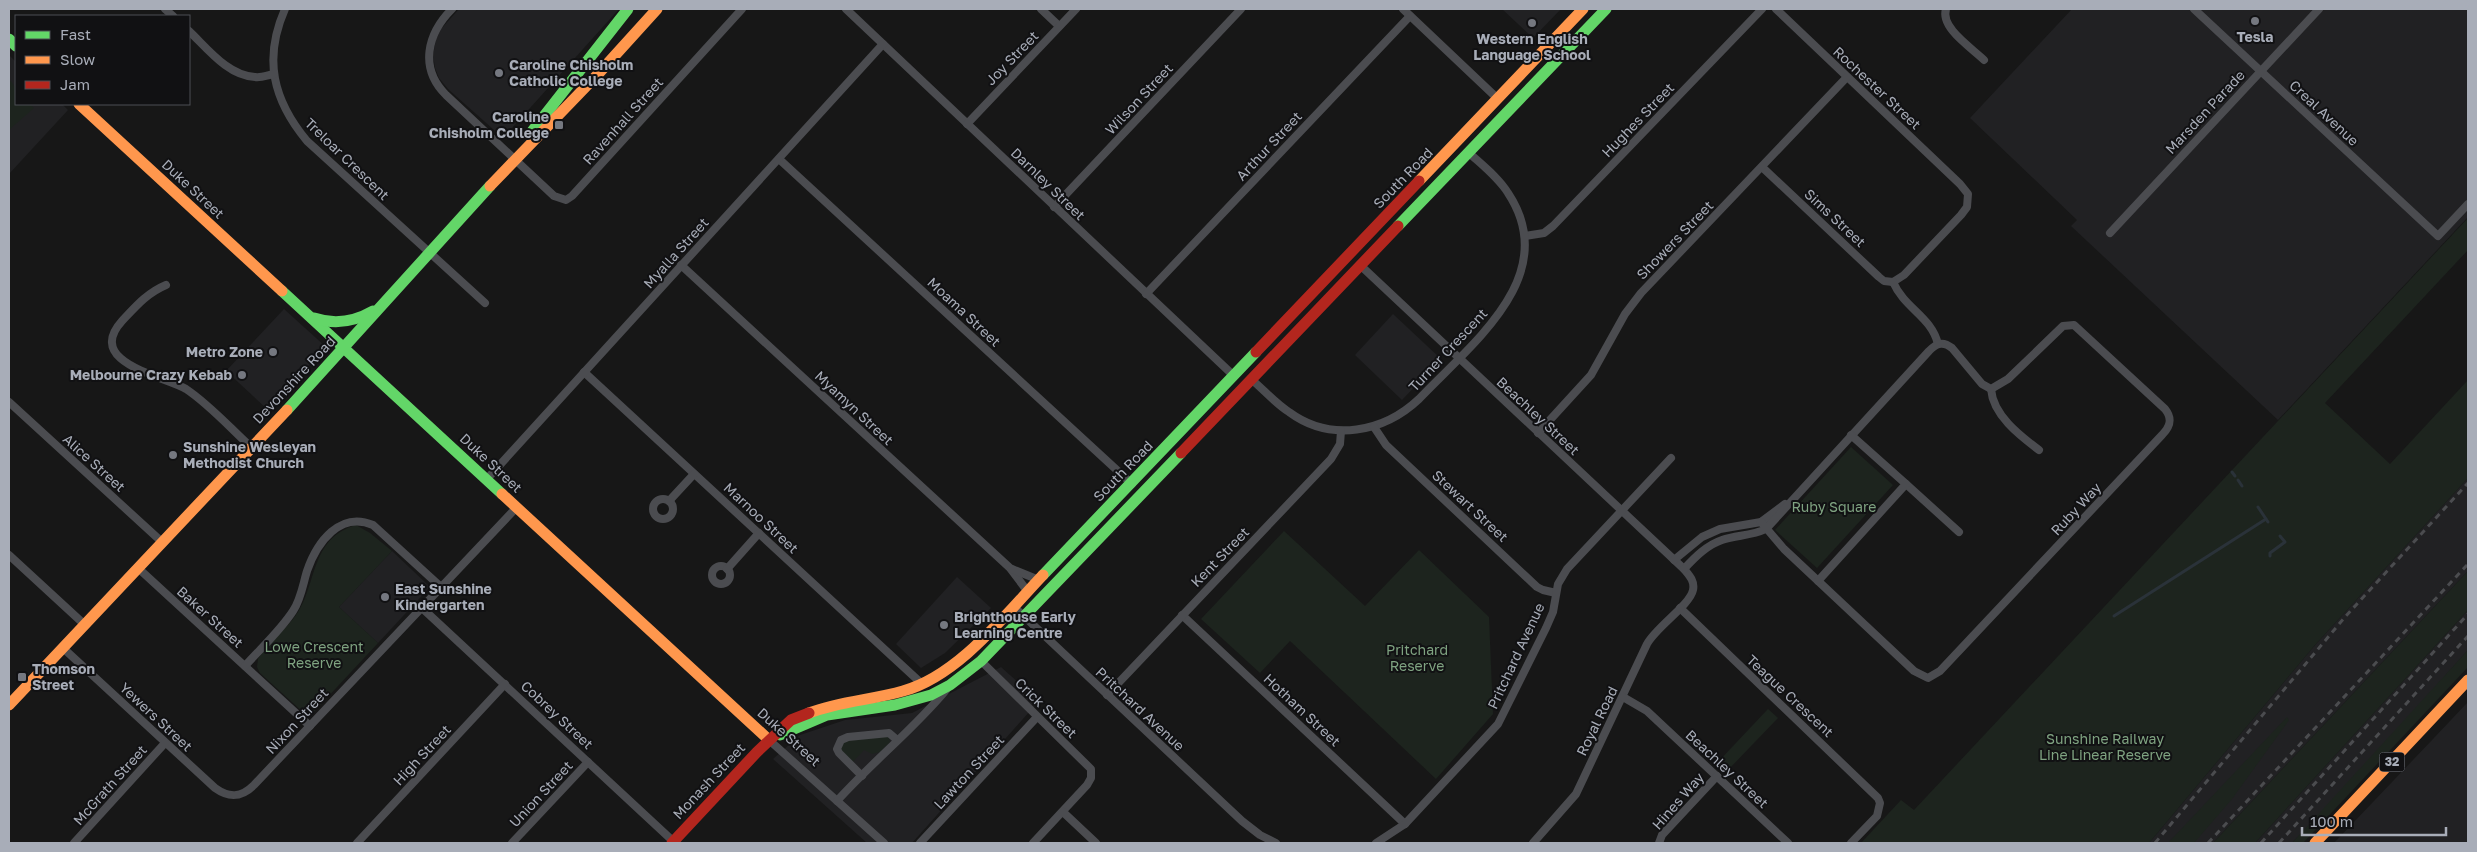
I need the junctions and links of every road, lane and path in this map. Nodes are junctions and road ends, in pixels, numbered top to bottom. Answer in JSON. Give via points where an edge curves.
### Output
{"nodes":[{"id":1,"x":285,"y":9,"type":"edge"},
{"id":2,"x":452,"y":9,"type":"edge"},
{"id":3,"x":628,"y":9,"type":"edge"},
{"id":4,"x":657,"y":9,"type":"edge"},
{"id":5,"x":742,"y":9,"type":"edge"},
{"id":6,"x":846,"y":9,"type":"edge"},
{"id":7,"x":1041,"y":9,"type":"edge"},
{"id":8,"x":1076,"y":9,"type":"edge"},
{"id":9,"x":1241,"y":9,"type":"edge"},
{"id":10,"x":1402,"y":9,"type":"edge"},
{"id":11,"x":1583,"y":9,"type":"edge"},
{"id":12,"x":1606,"y":9,"type":"edge"},
{"id":13,"x":1762,"y":9,"type":"edge"},
{"id":14,"x":1776,"y":9,"type":"edge"},
{"id":15,"x":2194,"y":9,"type":"edge"},
{"id":16,"x":2319,"y":9,"type":"edge"},
{"id":17,"x":1945,"y":10,"type":"edge"},
{"id":18,"x":1410,"y":16,"type":"junction"},
{"id":19,"x":1060,"y":26,"type":"junction"},
{"id":20,"x":190,"y":32,"type":"edge"},
{"id":21,"x":883,"y":44,"type":"junction"},
{"id":22,"x":1984,"y":60,"type":"dead end"},
{"id":23,"x":2260,"y":71,"type":"junction"},
{"id":24,"x":274,"y":74,"type":"junction"},
{"id":25,"x":1847,"y":77,"type":"junction"},
{"id":26,"x":1498,"y":99,"type":"junction"},
{"id":27,"x":80,"y":105,"type":"edge"},
{"id":28,"x":1509,"y":109,"type":"junction"},
{"id":29,"x":967,"y":124,"type":"junction"},
{"id":30,"x":1468,"y":152,"type":"junction"},
{"id":31,"x":779,"y":158,"type":"junction"},
{"id":32,"x":514,"y":159,"type":"junction"},
{"id":33,"x":1762,"y":167,"type":"junction"},
{"id":34,"x":2468,"y":204,"type":"edge"},
{"id":35,"x":1054,"y":207,"type":"junction"},
{"id":36,"x":2110,"y":233,"type":"dead end"},
{"id":37,"x":1525,"y":236,"type":"junction"},
{"id":38,"x":429,"y":253,"type":"junction"},
{"id":39,"x":1347,"y":258,"type":"junction"},
{"id":40,"x":681,"y":265,"type":"junction"},
{"id":41,"x":1360,"y":265,"type":"junction"},
{"id":42,"x":1893,"y":282,"type":"junction"},
{"id":43,"x":166,"y":285,"type":"dead end"},
{"id":44,"x":1146,"y":294,"type":"junction"},
{"id":45,"x":484,"y":304,"type":"dead end"},
{"id":46,"x":383,"y":305,"type":"junction"},
{"id":47,"x":310,"y":316,"type":"junction"},
{"id":48,"x":1938,"y":344,"type":"junction"},
{"id":49,"x":344,"y":348,"type":"junction"},
{"id":50,"x":1458,"y":358,"type":"junction"},
{"id":51,"x":584,"y":372,"type":"junction"},
{"id":52,"x":1234,"y":376,"type":"junction"},
{"id":53,"x":1251,"y":379,"type":"junction"},
{"id":54,"x":1991,"y":389,"type":"junction"},
{"id":55,"x":9,"y":402,"type":"edge"},
{"id":56,"x":1374,"y":427,"type":"junction"},
{"id":57,"x":1342,"y":431,"type":"junction"},
{"id":58,"x":1538,"y":433,"type":"junction"},
{"id":59,"x":1851,"y":435,"type":"junction"},
{"id":60,"x":252,"y":448,"type":"junction"},
{"id":61,"x":2039,"y":450,"type":"dead end"},
{"id":62,"x":1672,"y":458,"type":"dead end"},
{"id":63,"x":694,"y":474,"type":"junction"},
{"id":64,"x":487,"y":479,"type":"junction"},
{"id":65,"x":1132,"y":484,"type":"junction"},
{"id":66,"x":1906,"y":484,"type":"junction"},
{"id":67,"x":669,"y":501,"type":"dead end"},
{"id":68,"x":517,"y":507,"type":"junction"},
{"id":69,"x":1621,"y":511,"type":"junction"},
{"id":70,"x":1763,"y":526,"type":"junction"},
{"id":71,"x":1720,"y":529,"type":"junction"},
{"id":72,"x":1959,"y":532,"type":"dead end"},
{"id":73,"x":759,"y":533,"type":"junction"},
{"id":74,"x":1723,"y":540,"type":"junction"},
{"id":75,"x":162,"y":542,"type":"junction"},
{"id":76,"x":9,"y":555,"type":"edge"},
{"id":77,"x":1674,"y":560,"type":"junction"},
{"id":78,"x":138,"y":568,"type":"junction"},
{"id":79,"x":727,"y":568,"type":"dead end"},
{"id":80,"x":1010,"y":568,"type":"junction"},
{"id":81,"x":1684,"y":569,"type":"junction"},
{"id":82,"x":1039,"y":580,"type":"junction"},
{"id":83,"x":1818,"y":581,"type":"junction"},
{"id":84,"x":441,"y":587,"type":"junction"},
{"id":85,"x":1694,"y":588,"type":"joint"},
{"id":86,"x":1028,"y":592,"type":"junction"},
{"id":87,"x":1556,"y":593,"type":"junction"},
{"id":88,"x":1014,"y":607,"type":"junction"},
{"id":89,"x":422,"y":608,"type":"junction"},
{"id":90,"x":1680,"y":608,"type":"junction"},
{"id":91,"x":1182,"y":615,"type":"junction"},
{"id":92,"x":1023,"y":617,"type":"junction"},
{"id":93,"x":85,"y":625,"type":"junction"},
{"id":94,"x":63,"y":648,"type":"junction"},
{"id":95,"x":981,"y":661,"type":"junction"},
{"id":96,"x":245,"y":666,"type":"junction"},
{"id":97,"x":2468,"y":680,"type":"edge"},
{"id":98,"x":921,"y":683,"type":"junction"},
{"id":99,"x":505,"y":684,"type":"junction"},
{"id":100,"x":950,"y":685,"type":"junction"},
{"id":101,"x":1106,"y":695,"type":"junction"},
{"id":102,"x":1622,"y":697,"type":"junction"},
{"id":103,"x":9,"y":705,"type":"edge"},
{"id":104,"x":1037,"y":717,"type":"junction"},
{"id":105,"x":310,"y":726,"type":"junction"},
{"id":106,"x":769,"y":740,"type":"junction"},
{"id":107,"x":896,"y":740,"type":"junction"},
{"id":108,"x":165,"y":743,"type":"junction"},
{"id":109,"x":588,"y":762,"type":"junction"},
{"id":110,"x":862,"y":776,"type":"junction"},
{"id":111,"x":1717,"y":776,"type":"junction"},
{"id":112,"x":238,"y":795,"type":"joint"},
{"id":113,"x":837,"y":800,"type":"junction"},
{"id":114,"x":1063,"y":812,"type":"junction"},
{"id":115,"x":1405,"y":824,"type":"junction"},
{"id":116,"x":673,"y":842,"type":"edge"},
{"id":117,"x":74,"y":843,"type":"edge"},
{"id":118,"x":357,"y":843,"type":"edge"},
{"id":119,"x":512,"y":843,"type":"edge"},
{"id":120,"x":884,"y":843,"type":"edge"},
{"id":121,"x":920,"y":843,"type":"edge"},
{"id":122,"x":1033,"y":843,"type":"edge"},
{"id":123,"x":1096,"y":843,"type":"edge"},
{"id":124,"x":1276,"y":843,"type":"edge"},
{"id":125,"x":1376,"y":843,"type":"edge"},
{"id":126,"x":1533,"y":843,"type":"edge"},
{"id":127,"x":1659,"y":843,"type":"edge"},
{"id":128,"x":1788,"y":843,"type":"edge"},
{"id":129,"x":1851,"y":843,"type":"edge"},
{"id":130,"x":2315,"y":843,"type":"edge"}],
"edges":[{"from":1,"to":24,"type":"street","name":"Treloar Crescent","via":[[275,40]]},
{"from":2,"to":32,"type":"street","via":[[438,25],[429,46],[432,75],[446,95]]},
{"from":3,"to":32,"type":"street","via":[[536,124]]},
{"from":4,"to":32,"type":"street"},
{"from":5,"to":32,"type":"street","name":"Ravenhall Street","via":[[569,198],[562,200],[554,196]]},
{"from":6,"to":21,"type":"street","name":"Darnley Street"},
{"from":7,"to":19,"type":"street"},
{"from":8,"to":19,"type":"street","name":"Joy Street"},
{"from":9,"to":35,"type":"street","name":"Wilson Street"},
{"from":10,"to":18,"type":"street"},
{"from":11,"to":26,"type":"street","name":"South Road"},
{"from":12,"to":28,"type":"street","name":"South Road"},
{"from":13,"to":37,"type":"street","name":"Hughes Street","via":[[1553,226],[1544,233]]},
{"from":14,"to":25,"type":"street","name":"Rochester Street"},
{"from":15,"to":23,"type":"street","name":"Creal Avenue"},
{"from":16,"to":23,"type":"street","name":"Marsden Parade"},
{"from":17,"to":22,"type":"street","via":[[1951,29]]},
{"from":18,"to":26,"type":"street"},
{"from":18,"to":44,"type":"street","name":"Arthur Street"},
{"from":19,"to":29,"type":"street","name":"Joy Street"},
{"from":20,"to":24,"type":"street","via":[[235,72],[255,78]]},
{"from":21,"to":29,"type":"street","name":"Darnley Street"},
{"from":21,"to":31,"type":"street","name":"Myalla Street"},
{"from":23,"to":34,"type":"street","name":"Creal Avenue","via":[[2438,236]]},
{"from":23,"to":36,"type":"street","name":"Marsden Parade"},
{"from":24,"to":38,"type":"street","name":"Treloar Crescent","via":[[279,98],[290,121]]},
{"from":25,"to":33,"type":"street","name":"Showers Street"},
{"from":25,"to":42,"type":"street","name":"Rochester Street","via":[[1968,194],[1967,207],[1904,275]]},
{"from":26,"to":28,"type":"street"},
{"from":26,"to":39,"type":"street","name":"South Road"},
{"from":27,"to":47,"type":"street","name":"Duke Street"},
{"from":28,"to":30,"type":"street","name":"South Road"},
{"from":29,"to":35,"type":"street","name":"Darnley Street"},
{"from":30,"to":37,"type":"street","name":"Turner Crescent","via":[[1507,192],[1515,204]]},
{"from":30,"to":41,"type":"street","name":"South Road"},
{"from":31,"to":40,"type":"street","name":"Myalla Street"},
{"from":31,"to":65,"type":"street","name":"Moama Street"},
{"from":32,"to":38,"type":"street","name":"Devonshire Road"},
{"from":33,"to":42,"type":"street","name":"Sims Street","via":[[1879,277]]},
{"from":33,"to":58,"type":"street","name":"Showers Street","via":[[1625,314],[1591,375]]},
{"from":35,"to":44,"type":"street","name":"Darnley Street"},
{"from":37,"to":50,"type":"street","name":"Turner Crescent","via":[[1521,272],[1510,300]]},
{"from":38,"to":45,"type":"street","name":"Treloar Crescent"},
{"from":38,"to":46,"type":"street","name":"Devonshire Road"},
{"from":39,"to":41,"type":"street"},
{"from":39,"to":52,"type":"street","name":"South Road"},
{"from":40,"to":51,"type":"street","name":"Myalla Street"},
{"from":40,"to":80,"type":"street","name":"Myamyn Street"},
{"from":41,"to":50,"type":"street","name":"Beachley Street"},
{"from":41,"to":53,"type":"street","name":"South Road"},
{"from":42,"to":48,"type":"street","via":[[1900,296],[1933,328]]},
{"from":43,"to":60,"type":"street","via":[[146,296],[117,326],[112,339],[117,353],[140,372],[185,389]]},
{"from":44,"to":52,"type":"street","name":"Darnley Street"},
{"from":46,"to":47,"type":"street","via":[[366,316],[337,323]]},
{"from":46,"to":49,"type":"street","name":"Devonshire Road"},
{"from":47,"to":49,"type":"street","name":"Duke Street"},
{"from":48,"to":54,"type":"street","via":[[1952,348],[1982,384]]},
{"from":48,"to":59,"type":"street"},
{"from":49,"to":60,"type":"street","name":"Devonshire Road"},
{"from":49,"to":64,"type":"street","name":"Duke Street"},
{"from":50,"to":56,"type":"street","name":"Turner Crescent","via":[[1409,409]]},
{"from":50,"to":58,"type":"street","name":"Beachley Street"},
{"from":51,"to":63,"type":"street","name":"Marnoo Street"},
{"from":51,"to":64,"type":"street","name":"Myalla Street"},
{"from":52,"to":53,"type":"street"},
{"from":52,"to":65,"type":"street","name":"South Road"},
{"from":53,"to":57,"type":"street","name":"Turner Crescent","via":[[1290,413],[1312,425]]},
{"from":53,"to":92,"type":"street","name":"South Road"},
{"from":54,"to":61,"type":"street","via":[[2000,413]]},
{"from":54,"to":83,"type":"street","name":"Ruby Way","via":[[2008,379],[2063,326],[2074,325],[2165,409],[2170,416],[2170,424],[1934,676],[1928,678],[1914,671]]},
{"from":55,"to":75,"type":"street","name":"Alice Street"},
{"from":56,"to":57,"type":"street","name":"Turner Crescent"},
{"from":56,"to":87,"type":"street","name":"Stewart Street","via":[[1386,445],[1537,587]]},
{"from":57,"to":91,"type":"street","name":"Kent Street","via":[[1340,444],[1331,459]]},
{"from":58,"to":69,"type":"street","name":"Beachley Street"},
{"from":59,"to":66,"type":"street"},
{"from":59,"to":70,"type":"street","via":[[1778,517]]},
{"from":60,"to":75,"type":"street","name":"Devonshire Road"},
{"from":62,"to":69,"type":"street","name":"Pritchard Avenue"},
{"from":63,"to":67,"type":"street"},
{"from":63,"to":73,"type":"street","name":"Marnoo Street"},
{"from":64,"to":68,"type":"street","name":"Duke Street"},
{"from":65,"to":82,"type":"street","name":"South Road"},
{"from":66,"to":72,"type":"street"},
{"from":66,"to":83,"type":"street"},
{"from":68,"to":84,"type":"street","name":"Nixon Street"},
{"from":68,"to":106,"type":"street","name":"Duke Street"},
{"from":69,"to":77,"type":"street","name":"Beachley Street"},
{"from":69,"to":87,"type":"street","name":"Pritchard Avenue","via":[[1567,569]]},
{"from":70,"to":71,"type":"street"},
{"from":70,"to":74,"type":"street","via":[[1755,534]]},
{"from":70,"to":83,"type":"street","name":"Ruby Way"},
{"from":71,"to":74,"type":"street"},
{"from":71,"to":77,"type":"street","via":[[1702,537]]},
{"from":73,"to":79,"type":"street"},
{"from":73,"to":98,"type":"street","name":"Marnoo Street"},
{"from":74,"to":81,"type":"street","via":[[1708,547]]},
{"from":75,"to":78,"type":"street","name":"Devonshire Road"},
{"from":76,"to":93,"type":"street"},
{"from":77,"to":81,"type":"street","name":"Beachley Street"},
{"from":78,"to":93,"type":"street","name":"Devonshire Road"},
{"from":78,"to":96,"type":"street","name":"Baker Street"},
{"from":80,"to":82,"type":"street","name":"Myamyn Street"},
{"from":80,"to":86,"type":"street","name":"Myamyn Street"},
{"from":81,"to":85,"type":"street","name":"Beachley Street"},
{"from":82,"to":86,"type":"street","name":"South Road"},
{"from":84,"to":89,"type":"street","name":"Nixon Street"},
{"from":84,"to":96,"type":"street","via":[[374,526],[365,522],[344,523],[328,536],[313,558],[293,611]]},
{"from":85,"to":90,"type":"street","name":"Royal Road"},
{"from":86,"to":88,"type":"street","name":"South Road"},
{"from":87,"to":115,"type":"street","name":"Pritchard Avenue","via":[[1549,620],[1498,724]]},
{"from":88,"to":92,"type":"street","name":"Pritchard Avenue"},
{"from":88,"to":98,"type":"street","name":"South Road","via":[[962,657]]},
{"from":89,"to":99,"type":"street","name":"Cobrey Street"},
{"from":89,"to":105,"type":"street","name":"Nixon Street"},
{"from":90,"to":102,"type":"street","name":"Royal Road","via":[[1650,637]]},
{"from":90,"to":129,"type":"street","name":"Teague Crescent","via":[[1873,791],[1880,803],[1877,816]]},
{"from":91,"to":101,"type":"street","name":"Kent Street"},
{"from":91,"to":115,"type":"street","name":"Hotham Street"},
{"from":92,"to":95,"type":"street","name":"South Road"},
{"from":92,"to":101,"type":"street","name":"Pritchard Avenue"},
{"from":93,"to":94,"type":"street","name":"Devonshire Road"},
{"from":94,"to":103,"type":"street","name":"Devonshire Road"},
{"from":94,"to":108,"type":"street","name":"Yewers Street"},
{"from":95,"to":100,"type":"street","name":"South Road"},
{"from":95,"to":104,"type":"street","name":"Crick Street"},
{"from":96,"to":105,"type":"street","name":"Baker Street"},
{"from":97,"to":130,"type":"street","number":"32"},
{"from":98,"to":106,"type":"street","name":"South Road","via":[[896,693],[812,710],[791,720]]},
{"from":99,"to":109,"type":"street","name":"Cobrey Street"},
{"from":99,"to":118,"type":"street","name":"High Street"},
{"from":100,"to":106,"type":"street","name":"South Road","via":[[912,702],[827,715]]},
{"from":100,"to":107,"type":"street","name":"South Road","via":[[914,726]]},
{"from":101,"to":124,"type":"street","name":"Pritchard Avenue","via":[[1242,821]]},
{"from":102,"to":111,"type":"street","name":"Beachley Street","via":[[1646,711]]},
{"from":102,"to":126,"type":"street","name":"Royal Road","via":[[1576,794]]},
{"from":104,"to":114,"type":"street","name":"Crick Street","via":[[1092,773],[1087,785]]},
{"from":104,"to":121,"type":"street","name":"Lawton Street"},
{"from":105,"to":112,"type":"street","name":"Nixon Street","via":[[248,791]]},
{"from":106,"to":113,"type":"street","name":"Duke Street"},
{"from":106,"to":116,"type":"street","name":"Monash Street"},
{"from":107,"to":110,"type":"street","name":"South Road"},
{"from":107,"to":110,"type":"street","via":[[889,733],[841,740],[837,749],[839,753]]},
{"from":108,"to":112,"type":"street","name":"Yewers Street","via":[[221,792]]},
{"from":108,"to":117,"type":"street","name":"McGrath Street"},
{"from":109,"to":116,"type":"street","name":"Cobrey Street"},
{"from":109,"to":119,"type":"street","name":"Union Street"},
{"from":110,"to":113,"type":"street","name":"South Road"},
{"from":111,"to":127,"type":"street","name":"Hines Way","via":[[1662,834]]},
{"from":111,"to":128,"type":"street","name":"Beachley Street"},
{"from":113,"to":120,"type":"street","name":"Duke Street"},
{"from":114,"to":122,"type":"street"},
{"from":114,"to":123,"type":"street"},
{"from":115,"to":125,"type":"street","name":"Pritchard Avenue"}]}
